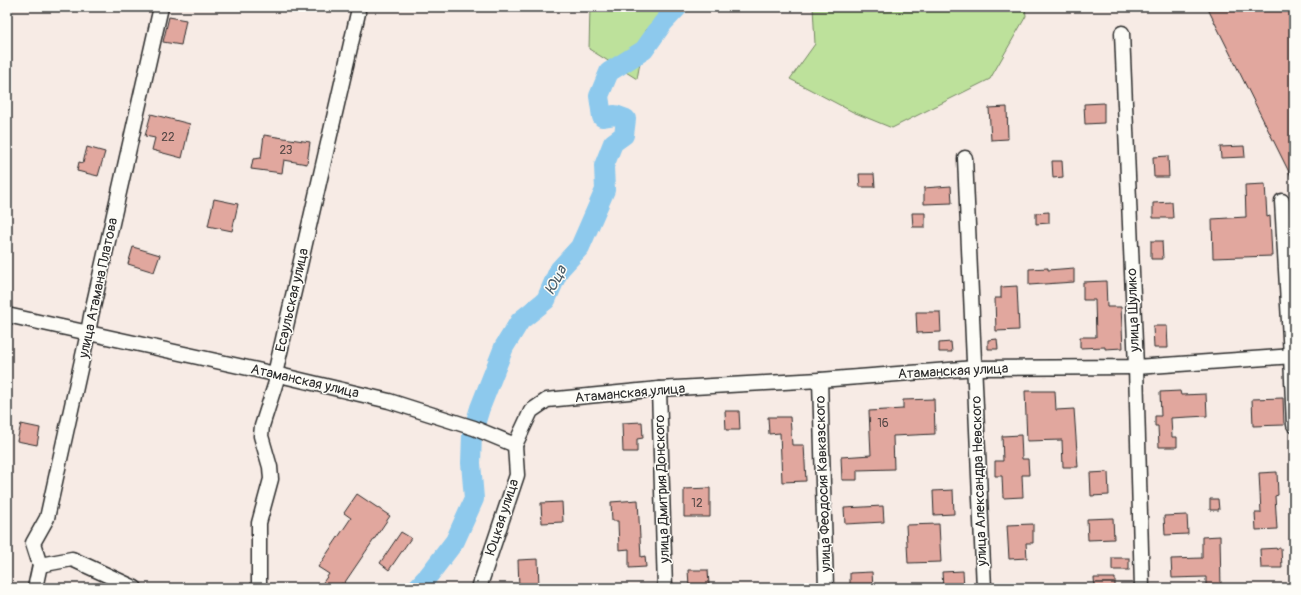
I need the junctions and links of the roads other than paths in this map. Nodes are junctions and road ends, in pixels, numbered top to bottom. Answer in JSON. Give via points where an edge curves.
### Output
{"nodes":[{"id":1,"x":161,"y":7,"type":"edge"},
{"id":2,"x":358,"y":13,"type":"dead end"},
{"id":3,"x":1122,"y":33,"type":"dead end"},
{"id":4,"x":965,"y":158,"type":"dead end"},
{"id":5,"x":1282,"y":201,"type":"dead end"},
{"id":6,"x":7,"y":315,"type":"edge"},
{"id":7,"x":88,"y":333,"type":"junction"},
{"id":8,"x":1293,"y":356,"type":"edge"},
{"id":9,"x":1136,"y":367,"type":"junction"},
{"id":10,"x":974,"y":368,"type":"junction"},
{"id":11,"x":275,"y":374,"type":"junction"},
{"id":12,"x":820,"y":380,"type":"junction"},
{"id":13,"x":659,"y":389,"type":"junction"},
{"id":14,"x":1294,"y":425,"type":"edge"},
{"id":15,"x":515,"y":445,"type":"junction"},
{"id":16,"x":40,"y":565,"type":"junction"},
{"id":17,"x":35,"y":588,"type":"edge"},
{"id":18,"x":136,"y":588,"type":"edge"},
{"id":19,"x":259,"y":588,"type":"edge"},
{"id":20,"x":478,"y":588,"type":"edge"},
{"id":21,"x":665,"y":588,"type":"edge"},
{"id":22,"x":826,"y":588,"type":"edge"},
{"id":23,"x":984,"y":588,"type":"edge"},
{"id":24,"x":1142,"y":588,"type":"edge"}],
"edges":[{"from":1,"to":7,"type":"street","name":"улица Атамана Платова"},
{"from":2,"to":11,"type":"street","name":"Есаульская улица"},
{"from":3,"to":9,"type":"street","name":"улица Шулико"},
{"from":4,"to":10,"type":"street","name":"улица Александра Невского"},
{"from":5,"to":8,"type":"street"},
{"from":6,"to":7,"type":"street","name":"Атаманская улица"},
{"from":7,"to":11,"type":"street","name":"Атаманская улица"},
{"from":7,"to":16,"type":"street","name":"улица Атамана Платова","via":[[47,518],[33,543]]},
{"from":8,"to":9,"type":"street","name":"Атаманская улица"},
{"from":8,"to":14,"type":"street"},
{"from":9,"to":10,"type":"street","name":"Атаманская улица"},
{"from":9,"to":24,"type":"street","name":"улица Шулико"},
{"from":10,"to":12,"type":"street","name":"Атаманская улица"},
{"from":10,"to":23,"type":"street","name":"улица Александра Невского"},
{"from":11,"to":15,"type":"street","name":"Атаманская улица","via":[[389,401],[474,428]]},
{"from":11,"to":19,"type":"street","name":"Есаульская улица","via":[[276,382],[261,436],[270,467],[270,479],[259,523]]},
{"from":12,"to":13,"type":"street","name":"Атаманская улица"},
{"from":12,"to":22,"type":"street","name":"улица Феодосия Кавказского"},
{"from":13,"to":15,"type":"street","name":"Атаманская улица","via":[[547,400],[531,411]]},
{"from":13,"to":21,"type":"street","name":"улица Дмитрия Донского"},
{"from":15,"to":20,"type":"street","name":"Юцкая улица","via":[[517,475]]},
{"from":16,"to":17,"type":"street"},
{"from":16,"to":18,"type":"street","via":[[72,559]]}]}
